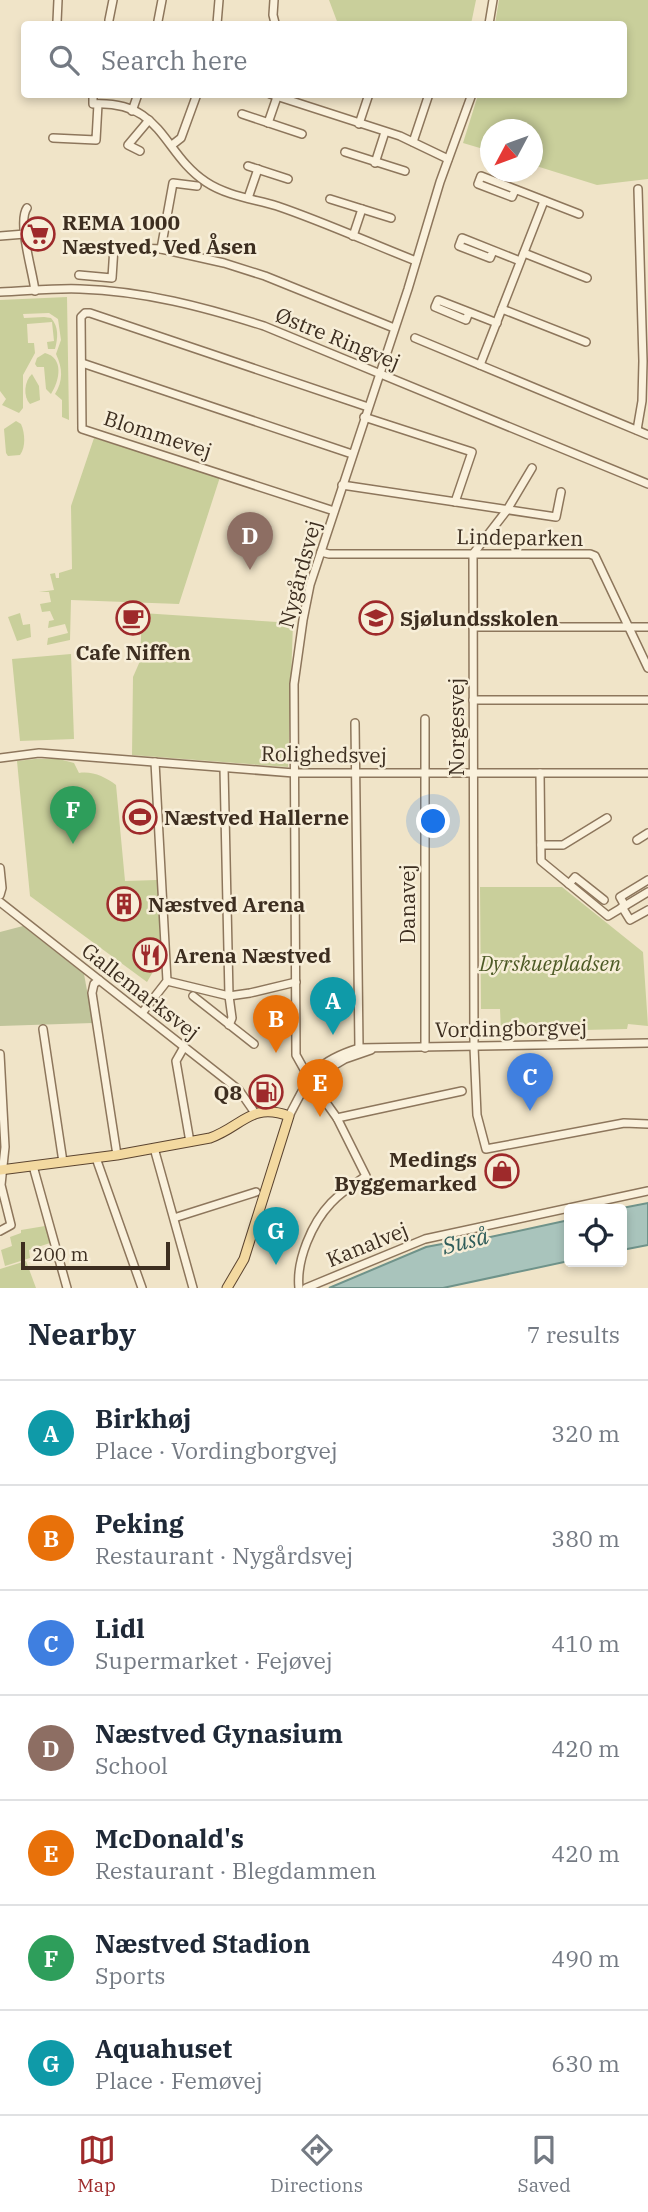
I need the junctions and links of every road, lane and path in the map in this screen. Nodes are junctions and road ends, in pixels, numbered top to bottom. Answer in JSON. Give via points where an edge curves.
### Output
{"nodes":[{"id":1,"x":58,"y":0,"type":"edge"},
{"id":2,"x":113,"y":0,"type":"edge"},
{"id":3,"x":162,"y":0,"type":"edge"},
{"id":4,"x":219,"y":0,"type":"edge"},
{"id":5,"x":274,"y":0,"type":"edge"},
{"id":6,"x":493,"y":0,"type":"edge"},
{"id":7,"x":109,"y":20,"type":"dead end"},
{"id":8,"x":57,"y":21,"type":"edge"},
{"id":9,"x":158,"y":21,"type":"dead end"},
{"id":10,"x":217,"y":21,"type":"edge"},
{"id":11,"x":274,"y":21,"type":"edge"},
{"id":12,"x":490,"y":21,"type":"edge"},
{"id":13,"x":93,"y":98,"type":"edge"},
{"id":14,"x":137,"y":98,"type":"edge"},
{"id":15,"x":196,"y":98,"type":"edge"},
{"id":16,"x":274,"y":98,"type":"edge"},
{"id":17,"x":291,"y":98,"type":"edge"},
{"id":18,"x":368,"y":98,"type":"edge"},
{"id":19,"x":428,"y":98,"type":"edge"},
{"id":20,"x":471,"y":98,"type":"edge"},
{"id":21,"x":98,"y":104,"type":"junction"},
{"id":22,"x":132,"y":111,"type":"junction"},
{"id":23,"x":242,"y":114,"type":"dead end"},
{"id":24,"x":149,"y":120,"type":"junction"},
{"id":25,"x":268,"y":123,"type":"junction"},
{"id":26,"x":359,"y":124,"type":"junction"},
{"id":27,"x":385,"y":132,"type":"junction"},
{"id":28,"x":302,"y":134,"type":"dead end"},
{"id":29,"x":53,"y":138,"type":"dead end"},
{"id":30,"x":414,"y":142,"type":"junction"},
{"id":31,"x":172,"y":145,"type":"junction"},
{"id":32,"x":140,"y":151,"type":"dead end"},
{"id":33,"x":345,"y":152,"type":"dead end"},
{"id":34,"x":448,"y":159,"type":"junction"},
{"id":35,"x":375,"y":163,"type":"junction"},
{"id":36,"x":248,"y":166,"type":"dead end"},
{"id":37,"x":258,"y":169,"type":"junction"},
{"id":38,"x":405,"y":171,"type":"dead end"},
{"id":39,"x":288,"y":178,"type":"dead end"},
{"id":40,"x":197,"y":186,"type":"dead end"},
{"id":41,"x":638,"y":189,"type":"dead end"},
{"id":42,"x":516,"y":190,"type":"junction"},
{"id":43,"x":248,"y":198,"type":"junction"},
{"id":44,"x":330,"y":199,"type":"dead end"},
{"id":45,"x":544,"y":201,"type":"junction"},
{"id":46,"x":27,"y":208,"type":"dead end"},
{"id":47,"x":362,"y":209,"type":"junction"},
{"id":48,"x":579,"y":214,"type":"dead end"},
{"id":49,"x":391,"y":218,"type":"dead end"},
{"id":50,"x":25,"y":234,"type":"junction"},
{"id":51,"x":0,"y":236,"type":"edge"},
{"id":52,"x":353,"y":236,"type":"junction"},
{"id":53,"x":161,"y":249,"type":"junction"},
{"id":54,"x":493,"y":251,"type":"dead end"},
{"id":55,"x":524,"y":253,"type":"junction"},
{"id":56,"x":416,"y":261,"type":"junction"},
{"id":57,"x":520,"y":261,"type":"junction"},
{"id":58,"x":79,"y":275,"type":"dead end"},
{"id":59,"x":587,"y":278,"type":"dead end"},
{"id":60,"x":35,"y":290,"type":"junction"},
{"id":61,"x":0,"y":292,"type":"edge"},
{"id":62,"x":502,"y":309,"type":"junction"},
{"id":63,"x":469,"y":312,"type":"dead end"},
{"id":64,"x":497,"y":323,"type":"junction"},
{"id":65,"x":394,"y":328,"type":"junction"},
{"id":66,"x":415,"y":338,"type":"dead end"},
{"id":67,"x":586,"y":342,"type":"dead end"},
{"id":68,"x":82,"y":363,"type":"junction"},
{"id":69,"x":480,"y":365,"type":"junction"},
{"id":70,"x":379,"y":373,"type":"junction"},
{"id":71,"x":368,"y":407,"type":"junction"},
{"id":72,"x":364,"y":418,"type":"junction"},
{"id":73,"x":637,"y":430,"type":"junction"},
{"id":74,"x":648,"y":435,"type":"edge"},
{"id":75,"x":352,"y":454,"type":"junction"},
{"id":76,"x":532,"y":468,"type":"dead end"},
{"id":77,"x":648,"y":484,"type":"edge"},
{"id":78,"x":342,"y":485,"type":"junction"},
{"id":79,"x":561,"y":492,"type":"dead end"},
{"id":80,"x":456,"y":502,"type":"junction"},
{"id":81,"x":507,"y":510,"type":"junction"},
{"id":82,"x":334,"y":511,"type":"junction"},
{"id":83,"x":321,"y":552,"type":"junction"},
{"id":84,"x":473,"y":554,"type":"junction"},
{"id":85,"x":628,"y":626,"type":"junction"},
{"id":86,"x":473,"y":627,"type":"junction"},
{"id":87,"x":648,"y":627,"type":"edge"},
{"id":88,"x":648,"y":668,"type":"edge"},
{"id":89,"x":473,"y":700,"type":"junction"},
{"id":90,"x":648,"y":700,"type":"edge"},
{"id":91,"x":425,"y":719,"type":"dead end"},
{"id":92,"x":355,"y":723,"type":"dead end"},
{"id":93,"x":0,"y":758,"type":"edge"},
{"id":94,"x":155,"y":762,"type":"junction"},
{"id":95,"x":224,"y":768,"type":"junction"},
{"id":96,"x":294,"y":773,"type":"junction"},
{"id":97,"x":356,"y":773,"type":"junction"},
{"id":98,"x":425,"y":773,"type":"junction"},
{"id":99,"x":473,"y":773,"type":"junction"},
{"id":100,"x":540,"y":773,"type":"junction"},
{"id":101,"x":648,"y":773,"type":"edge"},
{"id":102,"x":607,"y":818,"type":"dead end"},
{"id":103,"x":648,"y":834,"type":"edge"},
{"id":104,"x":637,"y":840,"type":"dead end"},
{"id":105,"x":541,"y":845,"type":"junction"},
{"id":106,"x":0,"y":868,"type":"edge"},
{"id":107,"x":648,"y":880,"type":"edge"},
{"id":108,"x":569,"y":884,"type":"junction"},
{"id":109,"x":648,"y":892,"type":"edge"},
{"id":110,"x":0,"y":895,"type":"edge"},
{"id":111,"x":604,"y":900,"type":"dead end"},
{"id":112,"x":0,"y":902,"type":"edge"},
{"id":113,"x":624,"y":906,"type":"junction"},
{"id":114,"x":648,"y":909,"type":"edge"},
{"id":115,"x":99,"y":980,"type":"junction"},
{"id":116,"x":167,"y":981,"type":"junction"},
{"id":117,"x":296,"y":982,"type":"junction"},
{"id":118,"x":193,"y":996,"type":"dead end"},
{"id":119,"x":229,"y":996,"type":"junction"},
{"id":120,"x":142,"y":1013,"type":"junction"},
{"id":121,"x":229,"y":1024,"type":"junction"},
{"id":122,"x":43,"y":1030,"type":"dead end"},
{"id":123,"x":648,"y":1043,"type":"edge"},
{"id":124,"x":254,"y":1044,"type":"dead end"},
{"id":125,"x":184,"y":1047,"type":"junction"},
{"id":126,"x":474,"y":1047,"type":"junction"},
{"id":127,"x":359,"y":1048,"type":"junction"},
{"id":128,"x":425,"y":1048,"type":"junction"},
{"id":129,"x":375,"y":1049,"type":"junction"},
{"id":130,"x":0,"y":1054,"type":"edge"},
{"id":131,"x":310,"y":1080,"type":"junction"},
{"id":132,"x":463,"y":1091,"type":"dead end"},
{"id":133,"x":255,"y":1113,"type":"junction"},
{"id":134,"x":289,"y":1116,"type":"junction"},
{"id":135,"x":337,"y":1118,"type":"junction"},
{"id":136,"x":648,"y":1124,"type":"edge"},
{"id":137,"x":190,"y":1142,"type":"junction"},
{"id":138,"x":154,"y":1148,"type":"junction"},
{"id":139,"x":117,"y":1155,"type":"junction"},
{"id":140,"x":96,"y":1158,"type":"junction"},
{"id":141,"x":63,"y":1162,"type":"junction"},
{"id":142,"x":33,"y":1166,"type":"junction"},
{"id":143,"x":2,"y":1170,"type":"edge"},
{"id":144,"x":0,"y":1185,"type":"edge"},
{"id":145,"x":648,"y":1191,"type":"edge"},
{"id":146,"x":256,"y":1192,"type":"dead end"},
{"id":147,"x":174,"y":1218,"type":"junction"},
{"id":148,"x":0,"y":1231,"type":"edge"},
{"id":149,"x":67,"y":1288,"type":"edge"},
{"id":150,"x":142,"y":1288,"type":"edge"},
{"id":151,"x":193,"y":1288,"type":"edge"},
{"id":152,"x":227,"y":1288,"type":"edge"},
{"id":153,"x":299,"y":1288,"type":"edge"},
{"id":154,"x":306,"y":1288,"type":"edge"}],
"edges":[{"from":1,"to":8,"type":"street"},
{"from":2,"to":7,"type":"street"},
{"from":3,"to":9,"type":"street"},
{"from":4,"to":10,"type":"street"},
{"from":5,"to":11,"type":"street"},
{"from":6,"to":12,"type":"street"},
{"from":13,"to":21,"type":"street","via":[[93,104]]},
{"from":14,"to":22,"type":"street"},
{"from":15,"to":31,"type":"street","via":[[181,138]]},
{"from":16,"to":25,"type":"street"},
{"from":17,"to":26,"type":"street"},
{"from":18,"to":26,"type":"street"},
{"from":19,"to":30,"type":"street"},
{"from":20,"to":34,"type":"street","name":"Nygårdsvej"},
{"from":21,"to":22,"type":"street"},
{"from":21,"to":29,"type":"street","via":[[96,140]]},
{"from":22,"to":24,"type":"street"},
{"from":23,"to":25,"type":"street"},
{"from":24,"to":31,"type":"street"},
{"from":24,"to":32,"type":"street","via":[[128,145]]},
{"from":25,"to":28,"type":"street"},
{"from":26,"to":27,"type":"street"},
{"from":27,"to":30,"type":"street"},
{"from":27,"to":35,"type":"street"},
{"from":30,"to":34,"type":"street"},
{"from":31,"to":43,"type":"street","via":[[205,182]]},
{"from":33,"to":35,"type":"street"},
{"from":34,"to":56,"type":"street","name":"Nygårdsvej"},
{"from":35,"to":38,"type":"street"},
{"from":36,"to":37,"type":"street"},
{"from":37,"to":39,"type":"street"},
{"from":37,"to":43,"type":"street"},
{"from":40,"to":53,"type":"street","via":[[173,183]]},
{"from":41,"to":73,"type":"street","via":[[643,361]]},
{"from":42,"to":42,"type":"street","via":[[481,176],[478,184],[513,197]]},
{"from":42,"to":45,"type":"street"},
{"from":43,"to":52,"type":"street"},
{"from":44,"to":47,"type":"street"},
{"from":45,"to":48,"type":"street"},
{"from":45,"to":55,"type":"street"},
{"from":46,"to":50,"type":"street"},
{"from":47,"to":49,"type":"street"},
{"from":47,"to":52,"type":"street"},
{"from":50,"to":51,"type":"street"},
{"from":50,"to":60,"type":"street"},
{"from":52,"to":56,"type":"street"},
{"from":53,"to":58,"type":"street","via":[[114,247],[112,278]]},
{"from":53,"to":65,"type":"street","via":[[265,276]]},
{"from":54,"to":57,"type":"street"},
{"from":55,"to":57,"type":"street"},
{"from":55,"to":59,"type":"street"},
{"from":56,"to":65,"type":"street","name":"Nygårdsvej"},
{"from":57,"to":62,"type":"street"},
{"from":60,"to":61,"type":"street","name":"Østre Ringvej"},
{"from":60,"to":70,"type":"street","name":"Østre Ringvej","via":[[123,292],[209,309]]},
{"from":62,"to":64,"type":"street"},
{"from":62,"to":67,"type":"street"},
{"from":63,"to":64,"type":"street"},
{"from":64,"to":69,"type":"street"},
{"from":65,"to":70,"type":"street","name":"Nygårdsvej"},
{"from":66,"to":69,"type":"street"},
{"from":68,"to":71,"type":"street","name":"Blommevej","via":[[81,317],[90,313]]},
{"from":68,"to":75,"type":"street"},
{"from":68,"to":82,"type":"street","name":"Blommevej","via":[[82,429]]},
{"from":69,"to":73,"type":"street"},
{"from":70,"to":71,"type":"street","name":"Nygårdsvej"},
{"from":70,"to":77,"type":"street","name":"Østre Ringvej"},
{"from":71,"to":72,"type":"street","name":"Nygårdsvej"},
{"from":72,"to":75,"type":"street","name":"Nygårdsvej"},
{"from":72,"to":80,"type":"street","via":[[472,452]]},
{"from":73,"to":74,"type":"street"},
{"from":75,"to":78,"type":"street","name":"Nygårdsvej"},
{"from":76,"to":81,"type":"street"},
{"from":78,"to":80,"type":"street"},
{"from":78,"to":82,"type":"street","name":"Nygårdsvej"},
{"from":79,"to":81,"type":"street","via":[[556,517]]},
{"from":80,"to":81,"type":"street"},
{"from":81,"to":84,"type":"street"},
{"from":82,"to":83,"type":"street","name":"Nygårdsvej"},
{"from":83,"to":84,"type":"street","name":"Lindeparken"},
{"from":83,"to":96,"type":"street","name":"Nygårdsvej","via":[[306,598],[296,667]]},
{"from":84,"to":85,"type":"street","name":"Lindeparken","via":[[595,556]]},
{"from":84,"to":86,"type":"street","name":"Norgesvej"},
{"from":85,"to":86,"type":"street"},
{"from":85,"to":87,"type":"street"},
{"from":85,"to":88,"type":"street","name":"Lindeparken"},
{"from":86,"to":89,"type":"street","name":"Norgesvej"},
{"from":89,"to":90,"type":"street"},
{"from":89,"to":99,"type":"street","name":"Norgesvej"},
{"from":91,"to":98,"type":"street","name":"Danavej"},
{"from":92,"to":97,"type":"street"},
{"from":93,"to":94,"type":"street","name":"Rolighedsvej","via":[[39,753]]},
{"from":94,"to":95,"type":"street","name":"Rolighedsvej"},
{"from":94,"to":116,"type":"street"},
{"from":95,"to":96,"type":"street","name":"Rolighedsvej"},
{"from":95,"to":119,"type":"street"},
{"from":96,"to":97,"type":"street","name":"Rolighedsvej"},
{"from":96,"to":117,"type":"street","name":"Nygårdsvej"},
{"from":97,"to":98,"type":"street","name":"Rolighedsvej"},
{"from":97,"to":127,"type":"street"},
{"from":98,"to":99,"type":"street","name":"Rolighedsvej"},
{"from":98,"to":128,"type":"street","name":"Danavej"},
{"from":99,"to":100,"type":"street","name":"Rolighedsvej"},
{"from":99,"to":126,"type":"street","name":"Norgesvej"},
{"from":100,"to":101,"type":"street","name":"Rolighedsvej"},
{"from":100,"to":105,"type":"street"},
{"from":102,"to":105,"type":"street","via":[[563,845]]},
{"from":103,"to":104,"type":"street"},
{"from":105,"to":108,"type":"street","via":[[541,861]]},
{"from":106,"to":110,"type":"street"},
{"from":107,"to":113,"type":"street","via":[[620,897]]},
{"from":108,"to":111,"type":"street","via":[[575,877]]},
{"from":108,"to":113,"type":"street","via":[[608,916]]},
{"from":109,"to":113,"type":"street"},
{"from":112,"to":115,"type":"street","name":"Gallemarksvej"},
{"from":113,"to":114,"type":"street","via":[[630,920]]},
{"from":115,"to":120,"type":"street","name":"Gallemarksvej"},
{"from":115,"to":139,"type":"street","via":[[92,993]]},
{"from":116,"to":119,"type":"street"},
{"from":116,"to":120,"type":"street"},
{"from":117,"to":119,"type":"street"},
{"from":117,"to":131,"type":"street","name":"Nygårdsvej","via":[[296,1055]]},
{"from":118,"to":121,"type":"street"},
{"from":119,"to":121,"type":"street"},
{"from":120,"to":125,"type":"street","name":"Gallemarksvej"},
{"from":121,"to":124,"type":"street"},
{"from":122,"to":141,"type":"street"},
{"from":123,"to":126,"type":"street","name":"Vordingborgvej"},
{"from":125,"to":133,"type":"street","name":"Gallemarksvej","via":[[239,1090]]},
{"from":125,"to":137,"type":"street","via":[[177,1060]]},
{"from":126,"to":128,"type":"street","name":"Vordingborgvej"},
{"from":126,"to":136,"type":"street","name":"Norgesvej","via":[[477,1115],[486,1149],[624,1123]]},
{"from":127,"to":129,"type":"street","name":"Vordingborgvej"},
{"from":127,"to":131,"type":"street","name":"Vordingborgvej","via":[[327,1060]]},
{"from":128,"to":129,"type":"street","name":"Vordingborgvej"},
{"from":129,"to":131,"type":"street","name":"Vordingborgvej","via":[[345,1059]]},
{"from":130,"to":143,"type":"street","via":[[5,1112]]},
{"from":131,"to":134,"type":"street","name":"Vordingborgvej"},
{"from":131,"to":135,"type":"street","name":"Nygårdsvej"},
{"from":132,"to":135,"type":"street"},
{"from":133,"to":134,"type":"main road","via":[[271,1110]]},
{"from":133,"to":137,"type":"main road","via":[[224,1132]]},
{"from":134,"to":152,"type":"main road","via":[[244,1259]]},
{"from":135,"to":153,"type":"street","name":"Nygårdsvej","via":[[366,1176],[320,1216],[306,1249]]},
{"from":137,"to":138,"type":"main road"},
{"from":138,"to":139,"type":"main road"},
{"from":138,"to":147,"type":"street"},
{"from":139,"to":140,"type":"main road"},
{"from":140,"to":141,"type":"main road"},
{"from":140,"to":150,"type":"street"},
{"from":141,"to":142,"type":"main road"},
{"from":142,"to":143,"type":"main road"},
{"from":142,"to":149,"type":"street"},
{"from":143,"to":144,"type":"street"},
{"from":144,"to":148,"type":"street","via":[[10,1225]]},
{"from":145,"to":154,"type":"street","name":"Kanalvej","via":[[425,1239]]},
{"from":146,"to":147,"type":"street"},
{"from":147,"to":151,"type":"street"}]}
